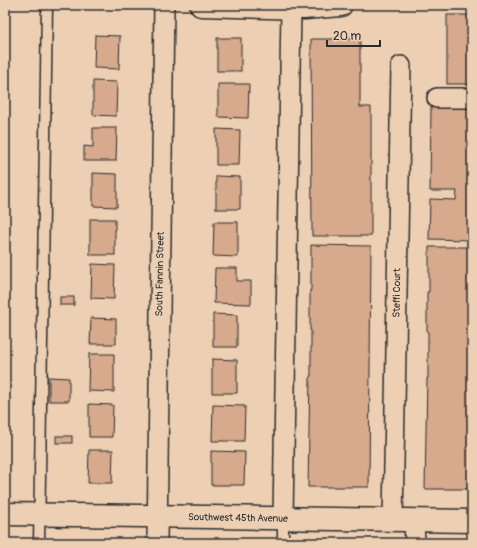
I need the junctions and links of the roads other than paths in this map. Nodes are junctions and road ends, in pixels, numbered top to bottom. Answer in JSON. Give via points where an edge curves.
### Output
{"nodes":[{"id":1,"x":48,"y":5,"type":"edge"},
{"id":2,"x":164,"y":5,"type":"edge"},
{"id":3,"x":201,"y":5,"type":"edge"},
{"id":4,"x":341,"y":5,"type":"edge"},
{"id":5,"x":291,"y":7,"type":"junction"},
{"id":6,"x":401,"y":66,"type":"dead end"},
{"id":7,"x":437,"y":98,"type":"dead end"},
{"id":8,"x":472,"y":98,"type":"edge"},
{"id":9,"x":5,"y":514,"type":"edge"},
{"id":10,"x":39,"y":515,"type":"junction"},
{"id":11,"x":157,"y":516,"type":"junction"},
{"id":12,"x":283,"y":518,"type":"junction"},
{"id":13,"x":404,"y":520,"type":"junction"},
{"id":14,"x":472,"y":521,"type":"edge"},
{"id":15,"x":39,"y":543,"type":"edge"},
{"id":16,"x":157,"y":543,"type":"edge"},
{"id":17,"x":283,"y":543,"type":"edge"},
{"id":18,"x":415,"y":543,"type":"edge"}],
"edges":[{"from":1,"to":10,"type":"lane"},
{"from":2,"to":11,"type":"street","name":"South Fannin Street"},
{"from":3,"to":5,"type":"street"},
{"from":4,"to":5,"type":"street"},
{"from":5,"to":12,"type":"street"},
{"from":6,"to":13,"type":"street","name":"Steffi Court"},
{"from":7,"to":8,"type":"street"},
{"from":9,"to":10,"type":"street","name":"Southwest 45th Avenue"},
{"from":10,"to":11,"type":"street","name":"Southwest 45th Avenue"},
{"from":10,"to":15,"type":"lane"},
{"from":11,"to":12,"type":"street","name":"Southwest 45th Avenue"},
{"from":11,"to":16,"type":"street","name":"South Fannin Street"},
{"from":12,"to":13,"type":"street","name":"Southwest 45th Avenue"},
{"from":12,"to":17,"type":"lane"},
{"from":13,"to":14,"type":"street","name":"Southwest 45th Avenue"},
{"from":13,"to":18,"type":"street","name":"Steffi Court"}]}
